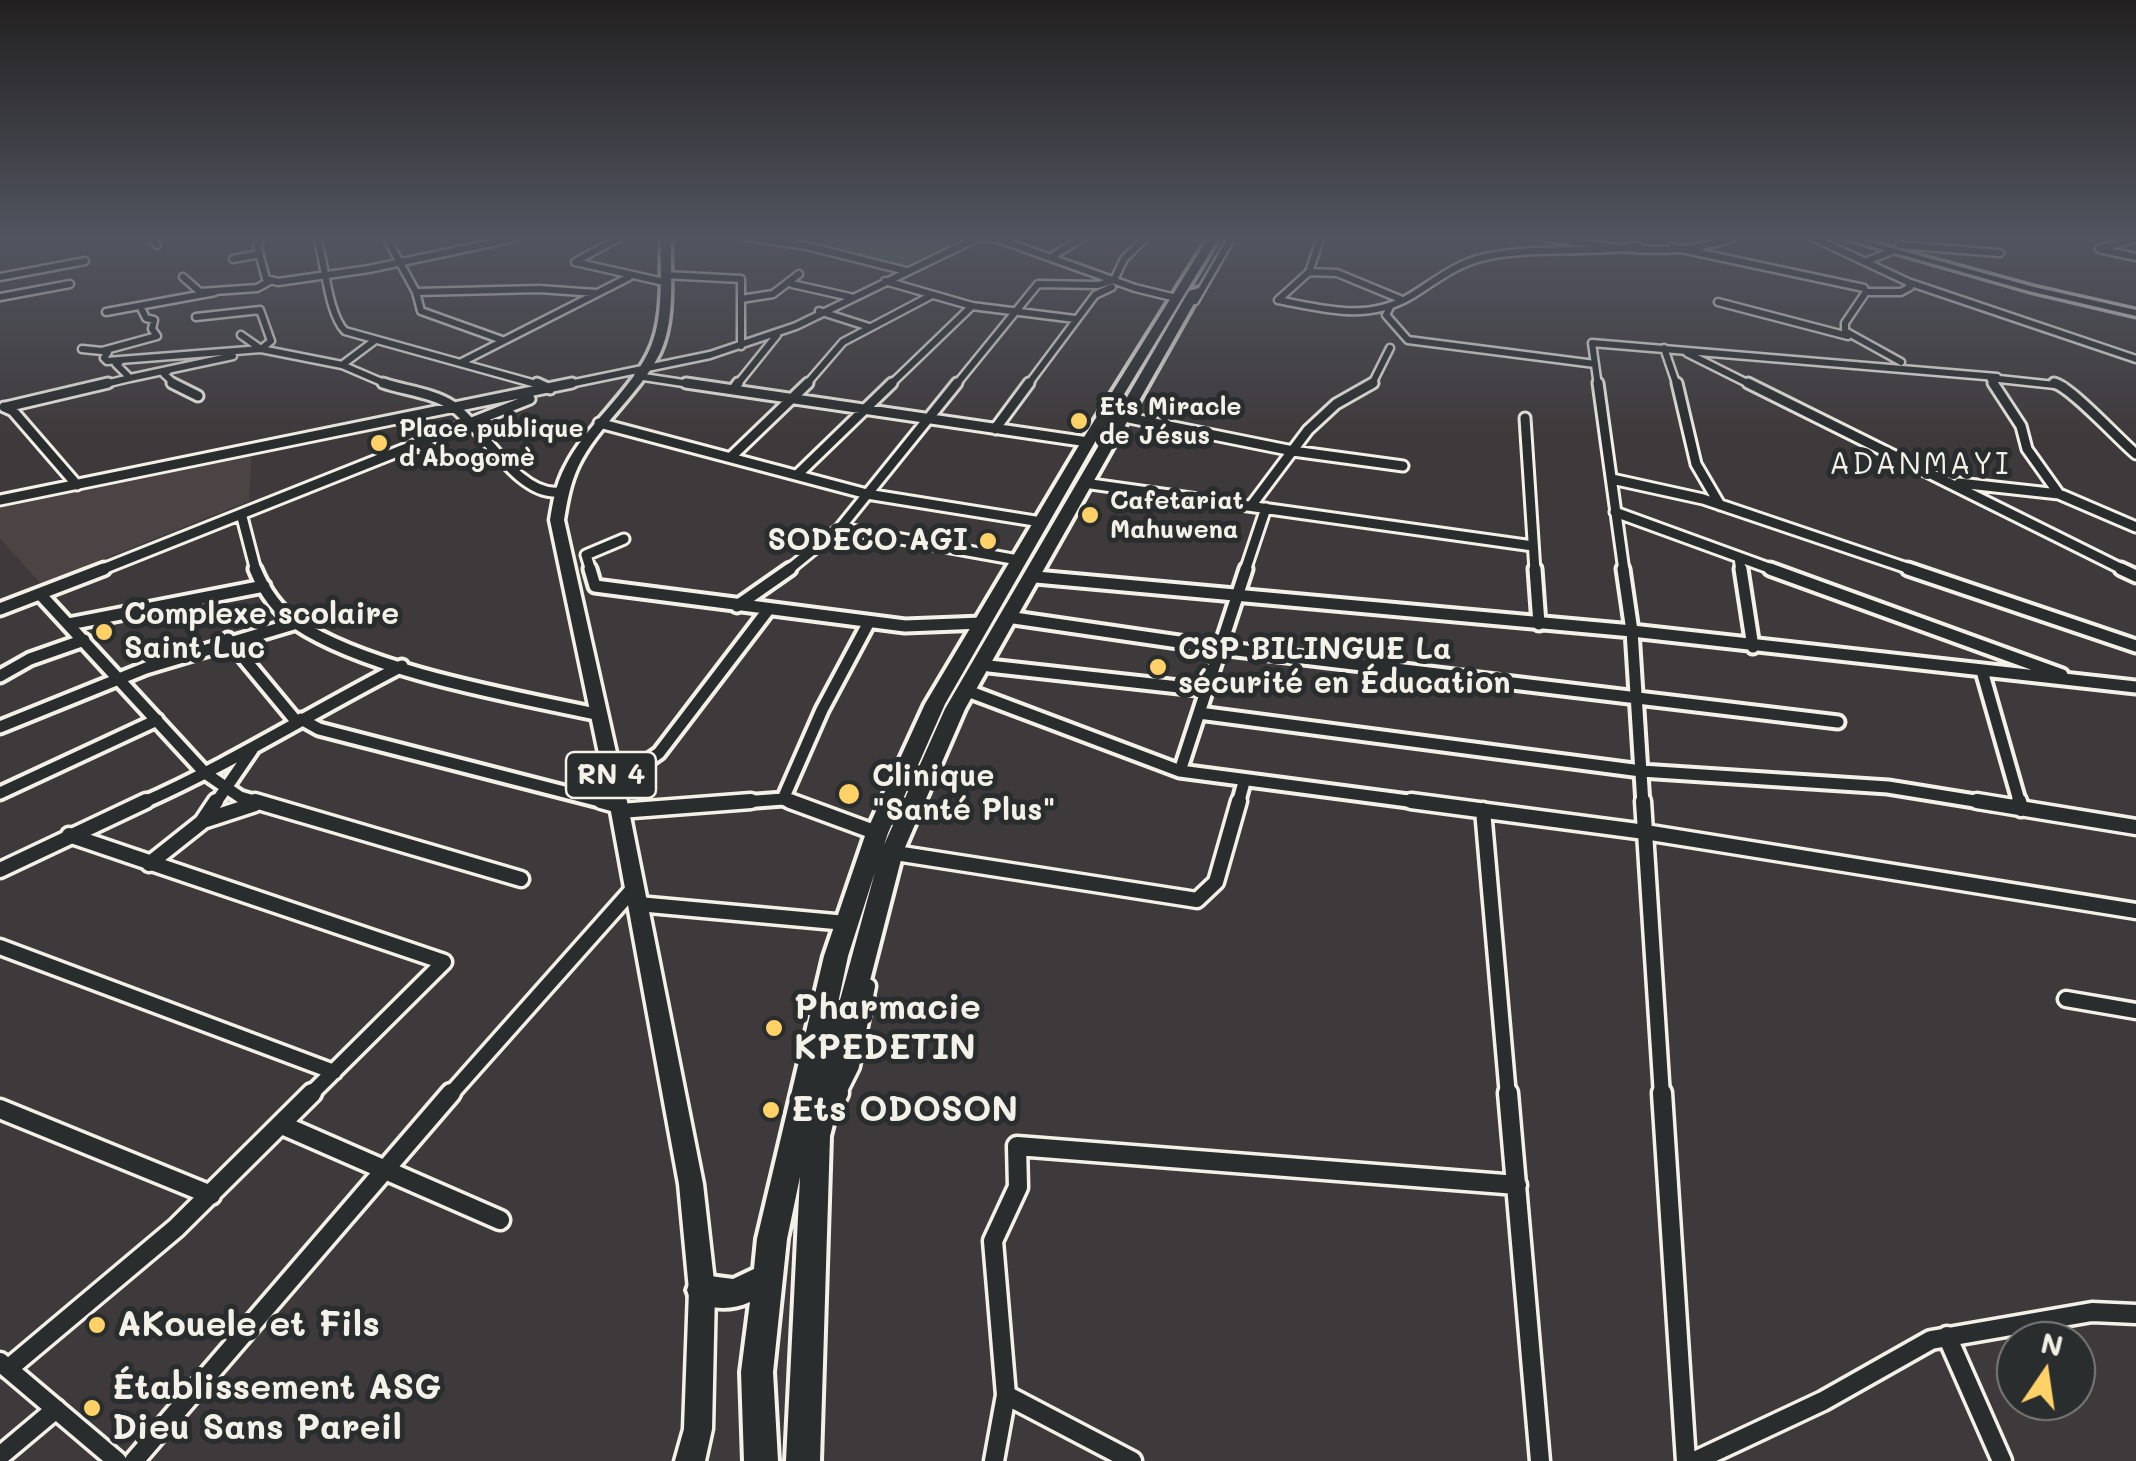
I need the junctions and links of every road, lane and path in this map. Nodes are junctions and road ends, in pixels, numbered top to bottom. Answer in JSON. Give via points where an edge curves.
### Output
{"nodes":[{"id":1,"x":144,"y":305,"type":"joint"},
{"id":2,"x":333,"y":305,"type":"edge"},
{"id":3,"x":419,"y":305,"type":"edge"},
{"id":4,"x":572,"y":305,"type":"edge"},
{"id":5,"x":662,"y":305,"type":"edge"},
{"id":6,"x":740,"y":305,"type":"edge"},
{"id":7,"x":834,"y":305,"type":"edge"},
{"id":8,"x":912,"y":305,"type":"edge"},
{"id":9,"x":969,"y":305,"type":"edge"},
{"id":10,"x":1023,"y":305,"type":"edge"},
{"id":11,"x":1087,"y":305,"type":"edge"},
{"id":12,"x":1172,"y":305,"type":"edge"},
{"id":13,"x":1190,"y":305,"type":"edge"},
{"id":14,"x":1191,"y":305,"type":"edge"},
{"id":15,"x":1317,"y":305,"type":"edge"},
{"id":16,"x":1393,"y":305,"type":"edge"},
{"id":17,"x":1730,"y":305,"type":"edge"},
{"id":18,"x":1857,"y":305,"type":"edge"},
{"id":19,"x":1977,"y":305,"type":"edge"},
{"id":20,"x":2107,"y":305,"type":"edge"},
{"id":21,"x":972,"y":306,"type":"junction"},
{"id":22,"x":1390,"y":308,"type":"junction"},
{"id":23,"x":1018,"y":311,"type":"junction"},
{"id":24,"x":106,"y":312,"type":"dead end"},
{"id":25,"x":819,"y":312,"type":"junction"},
{"id":26,"x":2136,"y":313,"type":"edge"},
{"id":27,"x":196,"y":318,"type":"dead end"},
{"id":28,"x":1075,"y":320,"type":"junction"},
{"id":29,"x":870,"y":327,"type":"junction"},
{"id":30,"x":779,"y":332,"type":"junction"},
{"id":31,"x":241,"y":335,"type":"dead end"},
{"id":32,"x":1850,"y":336,"type":"junction"},
{"id":33,"x":502,"y":340,"type":"junction"},
{"id":34,"x":374,"y":341,"type":"junction"},
{"id":35,"x":194,"y":345,"type":"dead end"},
{"id":36,"x":740,"y":346,"type":"junction"},
{"id":37,"x":259,"y":348,"type":"junction"},
{"id":38,"x":1390,"y":348,"type":"dead end"},
{"id":39,"x":1664,"y":348,"type":"junction"},
{"id":40,"x":82,"y":349,"type":"dead end"},
{"id":41,"x":1679,"y":349,"type":"junction"},
{"id":42,"x":102,"y":350,"type":"junction"},
{"id":43,"x":2136,"y":359,"type":"edge"},
{"id":44,"x":120,"y":362,"type":"junction"},
{"id":45,"x":462,"y":362,"type":"junction"},
{"id":46,"x":1595,"y":364,"type":"junction"},
{"id":47,"x":342,"y":365,"type":"junction"},
{"id":48,"x":1910,"y":366,"type":"junction"},
{"id":49,"x":168,"y":370,"type":"junction"},
{"id":50,"x":639,"y":374,"type":"junction"},
{"id":51,"x":1997,"y":376,"type":"junction"},
{"id":52,"x":130,"y":378,"type":"junction"},
{"id":53,"x":550,"y":389,"type":"junction"},
{"id":54,"x":733,"y":390,"type":"junction"},
{"id":55,"x":198,"y":396,"type":"dead end"},
{"id":56,"x":794,"y":399,"type":"junction"},
{"id":57,"x":3,"y":407,"type":"edge"},
{"id":58,"x":454,"y":409,"type":"junction"},
{"id":59,"x":864,"y":409,"type":"junction"},
{"id":60,"x":1128,"y":418,"type":"junction"},
{"id":61,"x":1524,"y":418,"type":"dead end"},
{"id":62,"x":928,"y":421,"type":"junction"},
{"id":63,"x":600,"y":423,"type":"junction"},
{"id":64,"x":469,"y":424,"type":"junction"},
{"id":65,"x":996,"y":429,"type":"junction"},
{"id":66,"x":1088,"y":442,"type":"junction"},
{"id":67,"x":1292,"y":451,"type":"junction"},
{"id":68,"x":2136,"y":454,"type":"edge"},
{"id":69,"x":731,"y":458,"type":"junction"},
{"id":70,"x":1403,"y":466,"type":"dead end"},
{"id":71,"x":797,"y":475,"type":"junction"},
{"id":72,"x":1612,"y":479,"type":"junction"},
{"id":73,"x":1955,"y":483,"type":"junction"},
{"id":74,"x":1091,"y":484,"type":"junction"},
{"id":75,"x":77,"y":485,"type":"junction"},
{"id":76,"x":558,"y":492,"type":"junction"},
{"id":77,"x":867,"y":494,"type":"junction"},
{"id":78,"x":2059,"y":494,"type":"junction"},
{"id":79,"x":0,"y":500,"type":"edge"},
{"id":80,"x":1720,"y":505,"type":"junction"},
{"id":81,"x":1251,"y":506,"type":"junction"},
{"id":82,"x":1266,"y":508,"type":"junction"},
{"id":83,"x":1615,"y":512,"type":"junction"},
{"id":84,"x":242,"y":517,"type":"junction"},
{"id":85,"x":1041,"y":522,"type":"junction"},
{"id":86,"x":2136,"y":527,"type":"edge"},
{"id":87,"x":840,"y":528,"type":"junction"},
{"id":88,"x":624,"y":539,"type":"dead end"},
{"id":89,"x":1534,"y":546,"type":"junction"},
{"id":90,"x":1739,"y":557,"type":"junction"},
{"id":91,"x":1018,"y":560,"type":"junction"},
{"id":92,"x":1036,"y":576,"type":"junction"},
{"id":93,"x":2136,"y":576,"type":"edge"},
{"id":94,"x":264,"y":586,"type":"junction"},
{"id":95,"x":1238,"y":592,"type":"junction"},
{"id":96,"x":40,"y":594,"type":"junction"},
{"id":97,"x":737,"y":606,"type":"junction"},
{"id":98,"x":0,"y":610,"type":"edge"},
{"id":99,"x":768,"y":610,"type":"junction"},
{"id":100,"x":1014,"y":618,"type":"junction"},
{"id":101,"x":869,"y":622,"type":"junction"},
{"id":102,"x":296,"y":623,"type":"junction"},
{"id":103,"x":982,"y":623,"type":"junction"},
{"id":104,"x":69,"y":624,"type":"junction"},
{"id":105,"x":1538,"y":624,"type":"junction"},
{"id":106,"x":1632,"y":632,"type":"junction"},
{"id":107,"x":228,"y":639,"type":"junction"},
{"id":108,"x":84,"y":640,"type":"junction"},
{"id":109,"x":2136,"y":646,"type":"edge"},
{"id":110,"x":1753,"y":647,"type":"junction"},
{"id":111,"x":1220,"y":648,"type":"junction"},
{"id":112,"x":402,"y":666,"type":"junction"},
{"id":113,"x":989,"y":666,"type":"junction"},
{"id":114,"x":1982,"y":672,"type":"junction"},
{"id":115,"x":0,"y":676,"type":"edge"},
{"id":116,"x":119,"y":676,"type":"junction"},
{"id":117,"x":2080,"y":681,"type":"junction"},
{"id":118,"x":2136,"y":688,"type":"edge"},
{"id":119,"x":1206,"y":690,"type":"junction"},
{"id":120,"x":973,"y":693,"type":"junction"},
{"id":121,"x":1636,"y":698,"type":"junction"},
{"id":122,"x":1199,"y":713,"type":"junction"},
{"id":123,"x":596,"y":714,"type":"junction"},
{"id":124,"x":157,"y":720,"type":"junction"},
{"id":125,"x":299,"y":720,"type":"junction"},
{"id":126,"x":1838,"y":722,"type":"dead end"},
{"id":127,"x":0,"y":727,"type":"edge"},
{"id":128,"x":256,"y":745,"type":"junction"},
{"id":129,"x":1641,"y":770,"type":"junction"},
{"id":130,"x":610,"y":771,"type":"junction"},
{"id":131,"x":1180,"y":771,"type":"junction"},
{"id":132,"x":204,"y":776,"type":"junction"},
{"id":133,"x":1244,"y":782,"type":"junction"},
{"id":134,"x":224,"y":789,"type":"junction"},
{"id":135,"x":0,"y":792,"type":"edge"},
{"id":136,"x":783,"y":799,"type":"junction"},
{"id":137,"x":260,"y":803,"type":"junction"},
{"id":138,"x":620,"y":809,"type":"junction"},
{"id":139,"x":2020,"y":809,"type":"junction"},
{"id":140,"x":1484,"y":810,"type":"junction"},
{"id":141,"x":202,"y":822,"type":"junction"},
{"id":142,"x":2136,"y":827,"type":"edge"},
{"id":143,"x":1645,"y":832,"type":"junction"},
{"id":144,"x":876,"y":833,"type":"junction"},
{"id":145,"x":68,"y":835,"type":"junction"},
{"id":146,"x":902,"y":854,"type":"junction"},
{"id":147,"x":150,"y":864,"type":"junction"},
{"id":148,"x":0,"y":870,"type":"edge"},
{"id":149,"x":522,"y":879,"type":"dead end"},
{"id":150,"x":636,"y":896,"type":"junction"},
{"id":151,"x":2136,"y":911,"type":"edge"},
{"id":152,"x":846,"y":923,"type":"junction"},
{"id":153,"x":3,"y":951,"type":"edge"},
{"id":154,"x":2066,"y":999,"type":"dead end"},
{"id":155,"x":2136,"y":1011,"type":"edge"},
{"id":156,"x":334,"y":1072,"type":"junction"},
{"id":157,"x":0,"y":1109,"type":"edge"},
{"id":158,"x":282,"y":1125,"type":"junction"},
{"id":159,"x":816,"y":1136,"type":"junction"},
{"id":160,"x":383,"y":1170,"type":"junction"},
{"id":161,"x":1518,"y":1185,"type":"junction"},
{"id":162,"x":212,"y":1195,"type":"junction"},
{"id":163,"x":500,"y":1220,"type":"dead end"},
{"id":164,"x":765,"y":1278,"type":"junction"},
{"id":165,"x":702,"y":1290,"type":"junction"},
{"id":166,"x":2136,"y":1314,"type":"edge"},
{"id":167,"x":1948,"y":1336,"type":"junction"},
{"id":168,"x":4,"y":1366,"type":"edge"},
{"id":169,"x":1006,"y":1396,"type":"junction"},
{"id":170,"x":56,"y":1409,"type":"junction"},
{"id":171,"x":0,"y":1456,"type":"edge"},
{"id":172,"x":117,"y":1461,"type":"edge"},
{"id":173,"x":134,"y":1461,"type":"edge"},
{"id":174,"x":690,"y":1461,"type":"edge"},
{"id":175,"x":761,"y":1461,"type":"edge"},
{"id":176,"x":803,"y":1461,"type":"edge"},
{"id":177,"x":994,"y":1461,"type":"edge"},
{"id":178,"x":1132,"y":1461,"type":"edge"},
{"id":179,"x":1540,"y":1461,"type":"edge"},
{"id":180,"x":1686,"y":1461,"type":"edge"},
{"id":181,"x":1695,"y":1461,"type":"edge"},
{"id":182,"x":2002,"y":1461,"type":"edge"}],
"edges":[{"from":1,"to":24,"type":"street"},
{"from":1,"to":42,"type":"street","via":[[156,336]]},
{"from":2,"to":34,"type":"street","via":[[345,331]]},
{"from":3,"to":33,"type":"street","via":[[426,315]]},
{"from":4,"to":33,"type":"street"},
{"from":5,"to":50,"type":"main road","via":[[658,342]]},
{"from":6,"to":36,"type":"street"},
{"from":7,"to":25,"type":"street"},
{"from":8,"to":29,"type":"street"},
{"from":9,"to":21,"type":"street"},
{"from":10,"to":23,"type":"street"},
{"from":11,"to":28,"type":"street"},
{"from":12,"to":66,"type":"highway"},
{"from":13,"to":159,"type":"highway","via":[[931,757],[878,897]]},
{"from":14,"to":60,"type":"street"},
{"from":15,"to":22,"type":"street","via":[[1362,312]]},
{"from":16,"to":22,"type":"street"},
{"from":17,"to":32,"type":"street"},
{"from":18,"to":32,"type":"street","via":[[1845,323]]},
{"from":19,"to":43,"type":"street"},
{"from":20,"to":26,"type":"main road"},
{"from":21,"to":23,"type":"street"},
{"from":21,"to":59,"type":"street"},
{"from":22,"to":46,"type":"street","via":[[1386,314],[1408,340]]},
{"from":23,"to":28,"type":"street"},
{"from":23,"to":62,"type":"street"},
{"from":25,"to":29,"type":"street"},
{"from":25,"to":30,"type":"street"},
{"from":27,"to":37,"type":"street","via":[[261,306],[271,341]]},
{"from":28,"to":65,"type":"street"},
{"from":29,"to":56,"type":"street","via":[[843,342]]},
{"from":30,"to":36,"type":"street"},
{"from":30,"to":54,"type":"street"},
{"from":31,"to":37,"type":"street"},
{"from":32,"to":48,"type":"street"},
{"from":33,"to":45,"type":"street"},
{"from":34,"to":45,"type":"street"},
{"from":34,"to":47,"type":"street"},
{"from":35,"to":37,"type":"street"},
{"from":36,"to":50,"type":"street"},
{"from":37,"to":44,"type":"street"},
{"from":37,"to":47,"type":"street"},
{"from":37,"to":49,"type":"street"},
{"from":38,"to":67,"type":"street","via":[[1372,385],[1336,404]]},
{"from":39,"to":41,"type":"street"},
{"from":39,"to":46,"type":"street","via":[[1592,343]]},
{"from":39,"to":80,"type":"street","via":[[1696,464]]},
{"from":40,"to":42,"type":"street"},
{"from":41,"to":48,"type":"street"},
{"from":41,"to":73,"type":"street"},
{"from":42,"to":44,"type":"street","via":[[108,361]]},
{"from":44,"to":52,"type":"street","via":[[119,370]]},
{"from":45,"to":53,"type":"street"},
{"from":46,"to":72,"type":"street"},
{"from":47,"to":58,"type":"street"},
{"from":48,"to":51,"type":"street"},
{"from":49,"to":52,"type":"street"},
{"from":49,"to":55,"type":"street","via":[[169,382]]},
{"from":50,"to":53,"type":"street"},
{"from":50,"to":54,"type":"street"},
{"from":50,"to":63,"type":"main road"},
{"from":51,"to":68,"type":"street","via":[[2065,386]]},
{"from":51,"to":78,"type":"street","via":[[1991,383]]},
{"from":52,"to":57,"type":"street"},
{"from":53,"to":58,"type":"street"},
{"from":53,"to":64,"type":"street"},
{"from":54,"to":56,"type":"street"},
{"from":56,"to":59,"type":"street"},
{"from":56,"to":69,"type":"street"},
{"from":57,"to":75,"type":"street"},
{"from":58,"to":64,"type":"street"},
{"from":58,"to":75,"type":"street"},
{"from":59,"to":62,"type":"street"},
{"from":59,"to":71,"type":"street"},
{"from":60,"to":67,"type":"street"},
{"from":60,"to":74,"type":"street"},
{"from":61,"to":89,"type":"street"},
{"from":62,"to":65,"type":"street"},
{"from":62,"to":77,"type":"street"},
{"from":63,"to":69,"type":"street"},
{"from":63,"to":76,"type":"main road"},
{"from":64,"to":76,"type":"street","via":[[528,484]]},
{"from":64,"to":84,"type":"street"},
{"from":65,"to":66,"type":"street"},
{"from":66,"to":85,"type":"highway"},
{"from":67,"to":70,"type":"street"},
{"from":67,"to":81,"type":"street"},
{"from":69,"to":71,"type":"street"},
{"from":71,"to":77,"type":"street"},
{"from":72,"to":80,"type":"street"},
{"from":72,"to":83,"type":"street"},
{"from":73,"to":78,"type":"street"},
{"from":73,"to":93,"type":"street"},
{"from":74,"to":81,"type":"street"},
{"from":74,"to":92,"type":"street"},
{"from":75,"to":79,"type":"street"},
{"from":76,"to":123,"type":"main road","number":"RN 4","via":[[558,534]]},
{"from":77,"to":85,"type":"street"},
{"from":77,"to":87,"type":"street"},
{"from":78,"to":86,"type":"street"},
{"from":80,"to":109,"type":"street"},
{"from":81,"to":82,"type":"street"},
{"from":82,"to":89,"type":"street"},
{"from":82,"to":95,"type":"street"},
{"from":83,"to":90,"type":"street"},
{"from":83,"to":106,"type":"street"},
{"from":84,"to":94,"type":"street"},
{"from":84,"to":96,"type":"street"},
{"from":85,"to":91,"type":"highway"},
{"from":87,"to":91,"type":"street"},
{"from":87,"to":97,"type":"street"},
{"from":88,"to":97,"type":"street","via":[[586,555],[595,586]]},
{"from":89,"to":105,"type":"street"},
{"from":90,"to":110,"type":"street"},
{"from":90,"to":117,"type":"street"},
{"from":91,"to":103,"type":"highway"},
{"from":92,"to":95,"type":"street"},
{"from":92,"to":100,"type":"street"},
{"from":94,"to":102,"type":"street"},
{"from":94,"to":104,"type":"street"},
{"from":95,"to":105,"type":"street"},
{"from":95,"to":111,"type":"street"},
{"from":96,"to":98,"type":"street"},
{"from":96,"to":104,"type":"street"},
{"from":97,"to":99,"type":"street"},
{"from":99,"to":101,"type":"street"},
{"from":99,"to":130,"type":"street","via":[[659,753],[642,765]]},
{"from":100,"to":111,"type":"street"},
{"from":100,"to":113,"type":"street"},
{"from":101,"to":103,"type":"street"},
{"from":101,"to":136,"type":"street"},
{"from":102,"to":107,"type":"street"},
{"from":102,"to":112,"type":"street"},
{"from":103,"to":144,"type":"highway","via":[[935,704]]},
{"from":104,"to":108,"type":"street"},
{"from":105,"to":106,"type":"street"},
{"from":106,"to":110,"type":"street"},
{"from":106,"to":121,"type":"street"},
{"from":107,"to":116,"type":"street"},
{"from":107,"to":125,"type":"street"},
{"from":108,"to":115,"type":"street"},
{"from":108,"to":116,"type":"street"},
{"from":110,"to":114,"type":"street"},
{"from":111,"to":119,"type":"street"},
{"from":111,"to":121,"type":"street"},
{"from":112,"to":123,"type":"street"},
{"from":112,"to":125,"type":"street"},
{"from":113,"to":119,"type":"street"},
{"from":113,"to":120,"type":"street"},
{"from":114,"to":117,"type":"street"},
{"from":114,"to":139,"type":"street"},
{"from":116,"to":124,"type":"street"},
{"from":116,"to":127,"type":"street"},
{"from":117,"to":118,"type":"street"},
{"from":119,"to":122,"type":"street"},
{"from":120,"to":131,"type":"street"},
{"from":120,"to":146,"type":"street"},
{"from":121,"to":126,"type":"street"},
{"from":121,"to":129,"type":"street"},
{"from":122,"to":129,"type":"street"},
{"from":122,"to":131,"type":"street"},
{"from":123,"to":130,"type":"main road","number":"RN 4"},
{"from":124,"to":132,"type":"street"},
{"from":124,"to":135,"type":"street"},
{"from":125,"to":128,"type":"street"},
{"from":125,"to":138,"type":"street"},
{"from":128,"to":132,"type":"street"},
{"from":128,"to":134,"type":"street"},
{"from":129,"to":139,"type":"street","via":[[1888,787]]},
{"from":129,"to":143,"type":"street"},
{"from":130,"to":138,"type":"main road","number":"RN 4"},
{"from":131,"to":133,"type":"street"},
{"from":132,"to":134,"type":"street"},
{"from":132,"to":145,"type":"street"},
{"from":133,"to":140,"type":"street"},
{"from":133,"to":146,"type":"street","via":[[1216,882],[1197,900]]},
{"from":134,"to":137,"type":"street"},
{"from":134,"to":141,"type":"street"},
{"from":136,"to":138,"type":"street"},
{"from":136,"to":144,"type":"street"},
{"from":137,"to":141,"type":"street"},
{"from":137,"to":149,"type":"street"},
{"from":138,"to":150,"type":"main road","number":"RN 4"},
{"from":139,"to":142,"type":"street"},
{"from":140,"to":143,"type":"street"},
{"from":140,"to":161,"type":"street"},
{"from":141,"to":147,"type":"street"},
{"from":143,"to":151,"type":"street"},
{"from":143,"to":180,"type":"street"},
{"from":144,"to":152,"type":"highway"},
{"from":145,"to":147,"type":"street"},
{"from":145,"to":148,"type":"street"},
{"from":146,"to":159,"type":"street","via":[[876,940],[852,1066]]},
{"from":147,"to":156,"type":"street","via":[[444,962]]},
{"from":150,"to":152,"type":"street"},
{"from":150,"to":160,"type":"street"},
{"from":150,"to":165,"type":"main road","number":"RN 4","via":[[691,1184]]},
{"from":152,"to":164,"type":"highway"},
{"from":153,"to":156,"type":"street"},
{"from":154,"to":155,"type":"street"},
{"from":156,"to":158,"type":"street"},
{"from":157,"to":162,"type":"street"},
{"from":158,"to":160,"type":"street"},
{"from":158,"to":162,"type":"street"},
{"from":159,"to":176,"type":"highway"},
{"from":160,"to":163,"type":"street"},
{"from":160,"to":173,"type":"street"},
{"from":161,"to":169,"type":"street","via":[[1017,1146],[1018,1187],[992,1241]]},
{"from":161,"to":179,"type":"street"},
{"from":162,"to":168,"type":"street","via":[[116,1282]]},
{"from":164,"to":165,"type":"highway","via":[[734,1294]]},
{"from":164,"to":175,"type":"highway","via":[[757,1372]]},
{"from":165,"to":174,"type":"main road","number":"RN 4","via":[[698,1429]]},
{"from":166,"to":167,"type":"street","via":[[2092,1312]]},
{"from":167,"to":181,"type":"street"},
{"from":167,"to":182,"type":"street"},
{"from":168,"to":170,"type":"street"},
{"from":169,"to":177,"type":"street"},
{"from":169,"to":178,"type":"street"},
{"from":170,"to":171,"type":"street"},
{"from":170,"to":172,"type":"street"}]}
